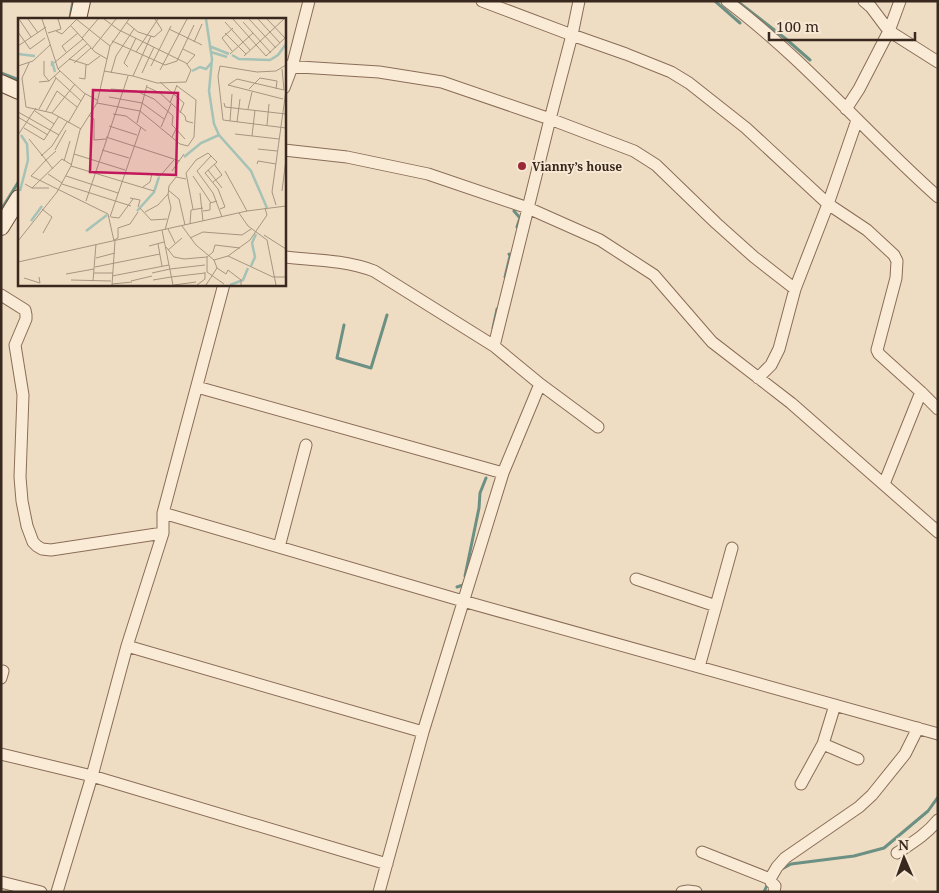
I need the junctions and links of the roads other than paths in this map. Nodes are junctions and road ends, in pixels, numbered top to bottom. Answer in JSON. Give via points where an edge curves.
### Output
{"nodes":[{"id":1,"x":82,"y":1,"type":"edge"},
{"id":2,"x":309,"y":1,"type":"edge"},
{"id":3,"x":482,"y":1,"type":"edge"},
{"id":4,"x":578,"y":1,"type":"edge"},
{"id":5,"x":727,"y":1,"type":"edge"},
{"id":6,"x":864,"y":1,"type":"edge"},
{"id":7,"x":900,"y":1,"type":"edge"},
{"id":8,"x":78,"y":18,"type":"edge"},
{"id":9,"x":889,"y":30,"type":"junction"},
{"id":10,"x":572,"y":36,"type":"junction"},
{"id":11,"x":938,"y":62,"type":"edge"},
{"id":12,"x":288,"y":67,"type":"edge"},
{"id":13,"x":1,"y":83,"type":"edge"},
{"id":14,"x":285,"y":83,"type":"edge"},
{"id":15,"x":18,"y":91,"type":"edge"},
{"id":16,"x":846,"y":109,"type":"junction"},
{"id":17,"x":550,"y":119,"type":"junction"},
{"id":18,"x":857,"y":120,"type":"junction"},
{"id":19,"x":285,"y":150,"type":"edge"},
{"id":20,"x":938,"y":197,"type":"edge"},
{"id":21,"x":18,"y":200,"type":"edge"},
{"id":22,"x":828,"y":204,"type":"junction"},
{"id":23,"x":528,"y":208,"type":"junction"},
{"id":24,"x":1,"y":227,"type":"edge"},
{"id":25,"x":285,"y":257,"type":"edge"},
{"id":26,"x":224,"y":285,"type":"edge"},
{"id":27,"x":795,"y":289,"type":"junction"},
{"id":28,"x":1,"y":295,"type":"edge"},
{"id":29,"x":494,"y":346,"type":"junction"},
{"id":30,"x":758,"y":378,"type":"junction"},
{"id":31,"x":540,"y":384,"type":"junction"},
{"id":32,"x":197,"y":387,"type":"junction"},
{"id":33,"x":920,"y":392,"type":"junction"},
{"id":34,"x":938,"y":409,"type":"edge"},
{"id":35,"x":598,"y":427,"type":"dead end"},
{"id":36,"x":306,"y":445,"type":"dead end"},
{"id":37,"x":502,"y":473,"type":"junction"},
{"id":38,"x":884,"y":484,"type":"junction"},
{"id":39,"x":163,"y":513,"type":"junction"},
{"id":40,"x":938,"y":532,"type":"edge"},
{"id":41,"x":163,"y":533,"type":"junction"},
{"id":42,"x":279,"y":546,"type":"junction"},
{"id":43,"x":732,"y":548,"type":"dead end"},
{"id":44,"x":636,"y":578,"type":"dead end"},
{"id":45,"x":463,"y":601,"type":"junction"},
{"id":46,"x":716,"y":606,"type":"junction"},
{"id":47,"x":127,"y":646,"type":"junction"},
{"id":48,"x":699,"y":667,"type":"junction"},
{"id":49,"x":835,"y":705,"type":"junction"},
{"id":50,"x":918,"y":728,"type":"junction"},
{"id":51,"x":424,"y":732,"type":"junction"},
{"id":52,"x":938,"y":734,"type":"edge"},
{"id":53,"x":823,"y":744,"type":"junction"},
{"id":54,"x":1,"y":754,"type":"edge"},
{"id":55,"x":858,"y":759,"type":"dead end"},
{"id":56,"x":92,"y":776,"type":"junction"},
{"id":57,"x":801,"y":784,"type":"dead end"},
{"id":58,"x":938,"y":820,"type":"edge"},
{"id":59,"x":702,"y":852,"type":"dead end"},
{"id":60,"x":897,"y":853,"type":"dead end"},
{"id":61,"x":387,"y":864,"type":"junction"},
{"id":62,"x":770,"y":879,"type":"junction"},
{"id":63,"x":1,"y":882,"type":"edge"},
{"id":64,"x":41,"y":892,"type":"edge"},
{"id":65,"x":57,"y":892,"type":"edge"},
{"id":66,"x":379,"y":892,"type":"edge"},
{"id":67,"x":682,"y":892,"type":"edge"},
{"id":68,"x":696,"y":892,"type":"edge"},
{"id":69,"x":774,"y":892,"type":"edge"}],
"edges":[{"from":1,"to":8,"type":"main road"},
{"from":2,"to":12,"type":"street"},
{"from":3,"to":10,"type":"street"},
{"from":4,"to":10,"type":"street"},
{"from":5,"to":16,"type":"street","via":[[786,50]]},
{"from":6,"to":9,"type":"street"},
{"from":7,"to":9,"type":"street"},
{"from":9,"to":11,"type":"street"},
{"from":9,"to":16,"type":"street"},
{"from":10,"to":17,"type":"street"},
{"from":10,"to":22,"type":"street","via":[[671,72],[689,83],[746,128]]},
{"from":12,"to":14,"type":"street"},
{"from":12,"to":17,"type":"street","via":[[379,72],[438,80]]},
{"from":13,"to":15,"type":"main road"},
{"from":16,"to":18,"type":"street"},
{"from":17,"to":23,"type":"street"},
{"from":17,"to":27,"type":"street","via":[[634,151],[656,165],[716,223]]},
{"from":18,"to":20,"type":"street"},
{"from":18,"to":22,"type":"street"},
{"from":19,"to":23,"type":"street","via":[[347,157],[428,174]]},
{"from":21,"to":24,"type":"main road"},
{"from":22,"to":27,"type":"street"},
{"from":22,"to":33,"type":"street","via":[[867,230],[897,260],[896,278],[877,350]]},
{"from":23,"to":29,"type":"street"},
{"from":23,"to":30,"type":"street","via":[[600,240],[649,271],[712,342]]},
{"from":25,"to":29,"type":"street","via":[[348,264],[374,271]]},
{"from":26,"to":32,"type":"street"},
{"from":27,"to":30,"type":"street","via":[[778,349],[771,365]]},
{"from":28,"to":41,"type":"street","via":[[25,310],[26,315],[15,345],[23,395],[21,485],[27,526],[33,542],[42,549],[51,550]]},
{"from":29,"to":31,"type":"street"},
{"from":30,"to":38,"type":"street"},
{"from":31,"to":35,"type":"street"},
{"from":31,"to":37,"type":"street"},
{"from":32,"to":37,"type":"street"},
{"from":32,"to":39,"type":"street"},
{"from":33,"to":34,"type":"street"},
{"from":33,"to":38,"type":"street"},
{"from":36,"to":42,"type":"street"},
{"from":37,"to":45,"type":"street"},
{"from":38,"to":40,"type":"street"},
{"from":39,"to":41,"type":"street"},
{"from":39,"to":42,"type":"street"},
{"from":41,"to":47,"type":"street"},
{"from":42,"to":45,"type":"street"},
{"from":43,"to":46,"type":"street"},
{"from":44,"to":46,"type":"street"},
{"from":45,"to":48,"type":"street"},
{"from":45,"to":51,"type":"street"},
{"from":46,"to":48,"type":"street"},
{"from":47,"to":51,"type":"street"},
{"from":47,"to":56,"type":"street"},
{"from":48,"to":49,"type":"street"},
{"from":49,"to":50,"type":"street"},
{"from":49,"to":53,"type":"street"},
{"from":50,"to":52,"type":"street"},
{"from":50,"to":62,"type":"street","via":[[905,754],[872,795],[786,858]]},
{"from":51,"to":61,"type":"street"},
{"from":53,"to":55,"type":"street"},
{"from":53,"to":57,"type":"street"},
{"from":54,"to":56,"type":"street"},
{"from":56,"to":61,"type":"street"},
{"from":56,"to":65,"type":"street"},
{"from":58,"to":60,"type":"street","via":[[919,839]]},
{"from":59,"to":62,"type":"street"},
{"from":61,"to":66,"type":"street"},
{"from":62,"to":69,"type":"street","via":[[775,886]]},
{"from":63,"to":64,"type":"street"},
{"from":67,"to":68,"type":"street"}]}
